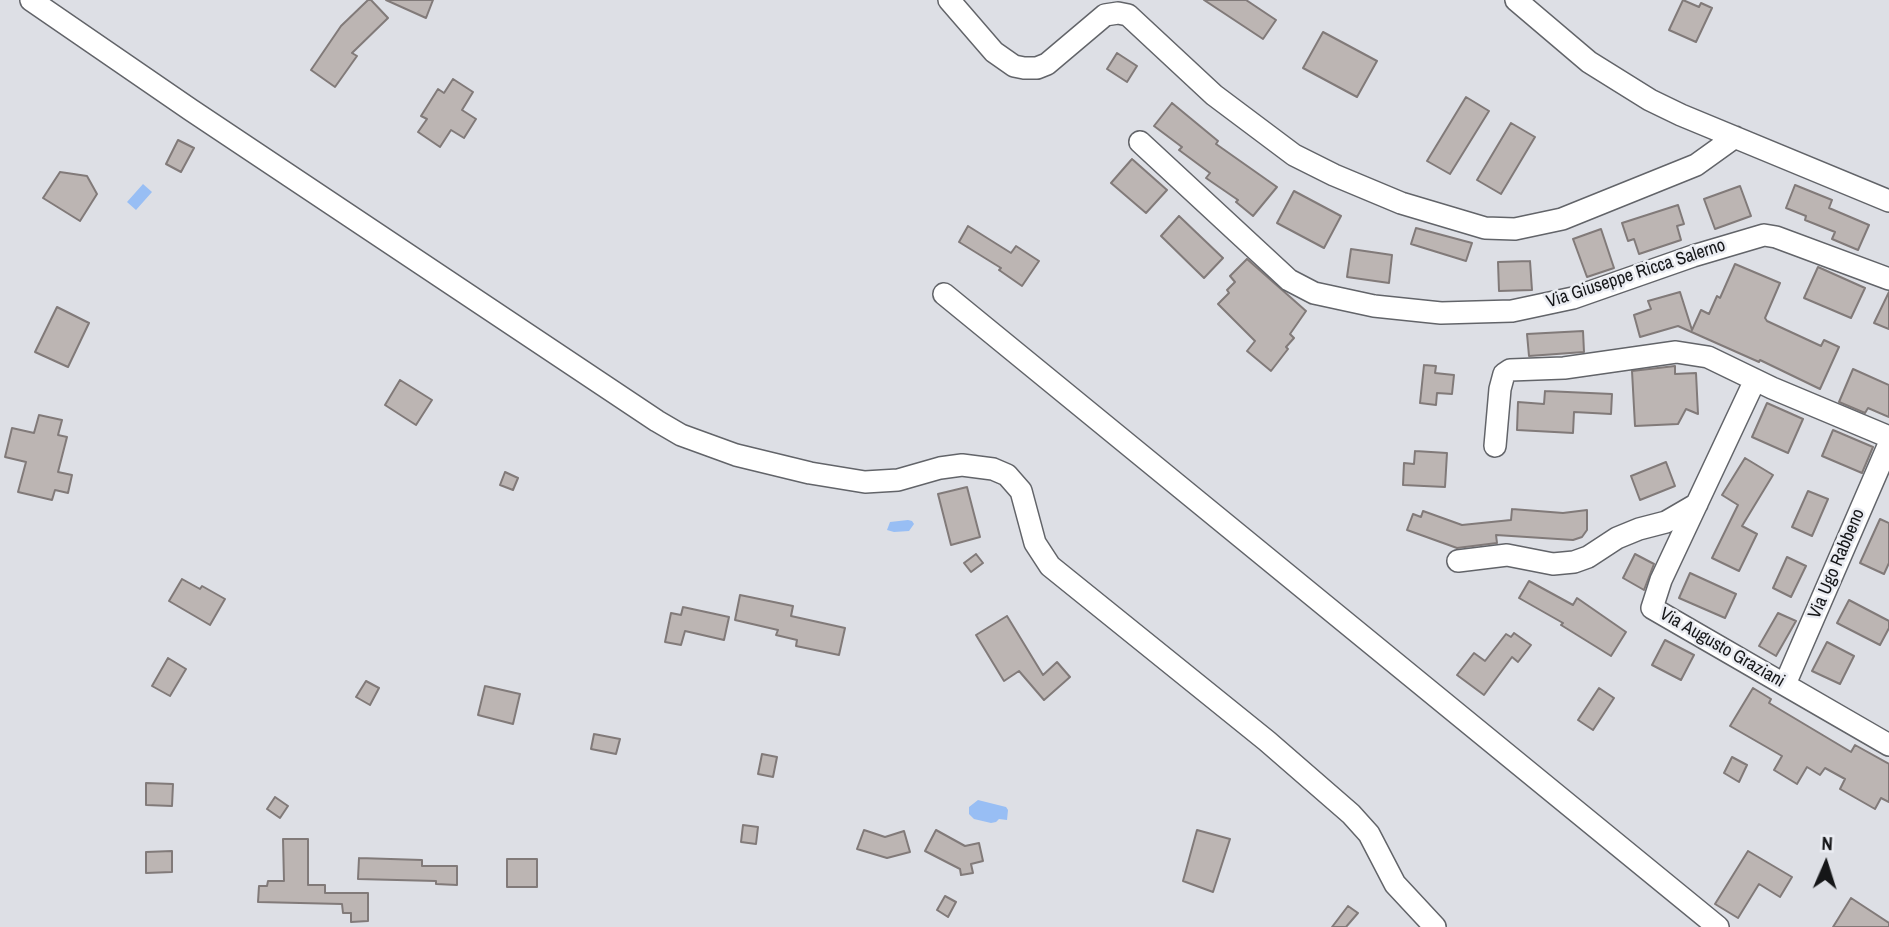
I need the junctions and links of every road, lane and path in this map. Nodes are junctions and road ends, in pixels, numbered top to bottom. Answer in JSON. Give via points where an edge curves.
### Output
{"nodes":[{"id":1,"x":31,"y":0,"type":"edge"},
{"id":2,"x":949,"y":0,"type":"edge"},
{"id":3,"x":1516,"y":0,"type":"edge"},
{"id":4,"x":1735,"y":137,"type":"junction"},
{"id":5,"x":1140,"y":142,"type":"dead end"},
{"id":6,"x":1889,"y":201,"type":"edge"},
{"id":7,"x":1889,"y":279,"type":"edge"},
{"id":8,"x":944,"y":293,"type":"dead end"},
{"id":9,"x":1755,"y":380,"type":"junction"},
{"id":10,"x":1889,"y":437,"type":"edge"},
{"id":11,"x":1889,"y":444,"type":"edge"},
{"id":12,"x":1495,"y":446,"type":"dead end"},
{"id":13,"x":1697,"y":504,"type":"junction"},
{"id":14,"x":1458,"y":561,"type":"dead end"},
{"id":15,"x":1785,"y":684,"type":"junction"},
{"id":16,"x":1889,"y":745,"type":"edge"},
{"id":17,"x":1435,"y":927,"type":"edge"},
{"id":18,"x":1718,"y":927,"type":"edge"}],
"edges":[{"from":1,"to":17,"type":"street","via":[[681,435],[736,455],[859,481],[892,481],[962,465],[993,468],[1007,475],[1021,491],[1035,543],[1050,566],[1351,814],[1371,838],[1395,884]]},
{"from":2,"to":4,"type":"street","via":[[994,52],[1024,68],[1047,64],[1105,15],[1128,15],[1214,95],[1294,155],[1389,198],[1485,228],[1515,229],[1562,219],[1696,165]]},
{"from":3,"to":4,"type":"street","via":[[1589,62],[1624,85]]},
{"from":4,"to":6,"type":"street"},
{"from":5,"to":7,"type":"street","name":"Via Giuseppe Ricca Salerno","via":[[1289,280],[1314,293],[1361,303],[1441,313],[1512,311],[1573,298],[1764,235]]},
{"from":8,"to":18,"type":"street"},
{"from":9,"to":10,"type":"street"},
{"from":9,"to":12,"type":"street","via":[[1708,357],[1682,352],[1564,368],[1510,370],[1500,389]]},
{"from":9,"to":13,"type":"street","name":"Via Augusto Graziani"},
{"from":11,"to":15,"type":"street","name":"Via Ugo Rabbeno"},
{"from":13,"to":14,"type":"street","via":[[1574,562],[1553,565],[1507,555]]},
{"from":13,"to":15,"type":"street","name":"Via Augusto Graziani","via":[[1652,608]]},
{"from":15,"to":16,"type":"street","name":"Via Augusto Graziani"}]}
